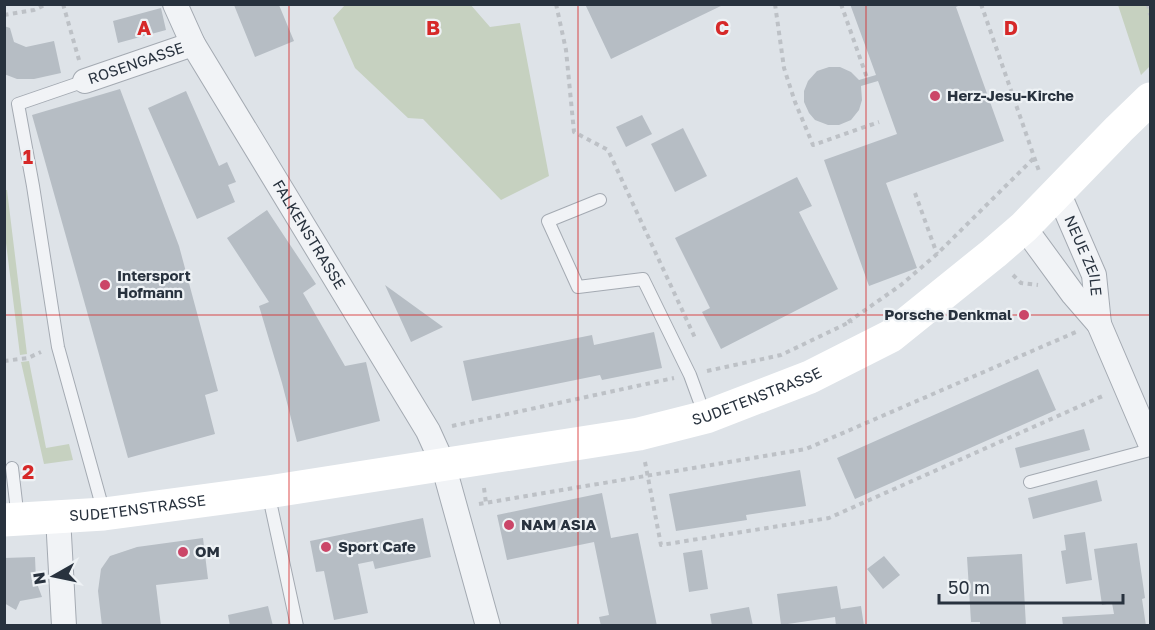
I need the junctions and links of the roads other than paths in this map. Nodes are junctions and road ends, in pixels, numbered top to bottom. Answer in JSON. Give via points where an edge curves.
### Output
{"nodes":[{"id":1,"x":175,"y":4,"type":"edge"},
{"id":2,"x":193,"y":44,"type":"junction"},
{"id":3,"x":85,"y":81,"type":"joint"},
{"id":4,"x":1150,"y":99,"type":"edge"},
{"id":5,"x":1053,"y":179,"type":"junction"},
{"id":6,"x":600,"y":200,"type":"dead end"},
{"id":7,"x":1024,"y":227,"type":"junction"},
{"id":8,"x":1099,"y":324,"type":"junction"},
{"id":9,"x":706,"y":417,"type":"junction"},
{"id":10,"x":1150,"y":443,"type":"edge"},
{"id":11,"x":1150,"y":450,"type":"edge"},
{"id":12,"x":443,"y":464,"type":"junction"},
{"id":13,"x":12,"y":468,"type":"dead end"},
{"id":14,"x":1030,"y":482,"type":"dead end"},
{"id":15,"x":268,"y":492,"type":"junction"},
{"id":16,"x":104,"y":514,"type":"junction"},
{"id":17,"x":58,"y":517,"type":"junction"},
{"id":18,"x":11,"y":520,"type":"edge"},
{"id":19,"x":64,"y":626,"type":"edge"},
{"id":20,"x":297,"y":626,"type":"edge"},
{"id":21,"x":488,"y":626,"type":"edge"}],
"edges":[{"from":1,"to":2,"type":"street","name":"FALKENSTRASSE"},
{"from":2,"to":3,"type":"street","name":"ROSENGASSE"},
{"from":2,"to":12,"type":"street","name":"FALKENSTRASSE","via":[[428,431]]},
{"from":3,"to":16,"type":"lane","via":[[18,104],[58,347]]},
{"from":4,"to":5,"type":"street","name":"SUDETENSTRASSE","via":[[1119,129]]},
{"from":5,"to":7,"type":"street","name":"SUDETENSTRASSE"},
{"from":5,"to":8,"type":"street","name":"NEUE ZEILE","via":[[1094,274]]},
{"from":6,"to":9,"type":"lane","via":[[548,222],[578,287],[643,279]]},
{"from":7,"to":8,"type":"street","name":"NEUE ZEILE"},
{"from":7,"to":9,"type":"street","name":"SUDETENSTRASSE","via":[[891,336],[810,377]]},
{"from":8,"to":10,"type":"street","name":"NEUE ZEILE"},
{"from":9,"to":12,"type":"street","name":"SUDETENSTRASSE","via":[[639,434]]},
{"from":11,"to":14,"type":"lane"},
{"from":12,"to":15,"type":"street","name":"SUDETENSTRASSE"},
{"from":12,"to":21,"type":"street","name":"FALKENSTRASSE"},
{"from":13,"to":18,"type":"lane"},
{"from":15,"to":16,"type":"street","name":"SUDETENSTRASSE"},
{"from":15,"to":20,"type":"lane"},
{"from":16,"to":17,"type":"street","name":"SUDETENSTRASSE"},
{"from":17,"to":18,"type":"street","name":"SUDETENSTRASSE"},
{"from":17,"to":19,"type":"street"}]}
